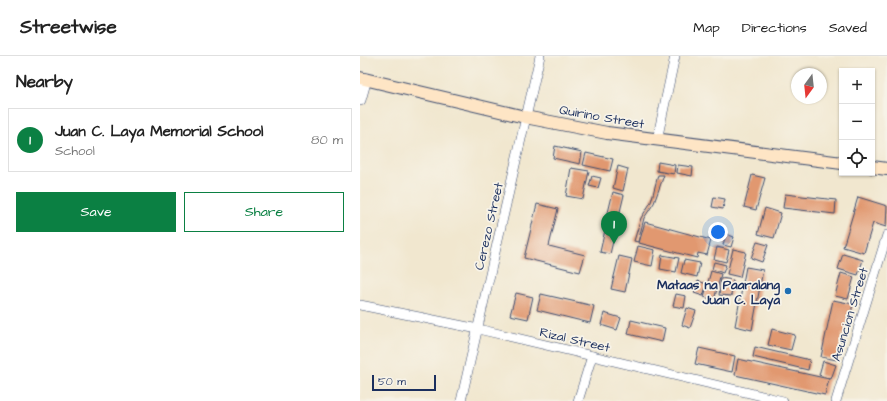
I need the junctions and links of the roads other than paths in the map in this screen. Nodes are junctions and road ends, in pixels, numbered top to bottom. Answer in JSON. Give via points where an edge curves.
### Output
{"nodes":[{"id":1,"x":540,"y":56,"type":"edge"},
{"id":2,"x":675,"y":56,"type":"edge"},
{"id":3,"x":363,"y":78,"type":"edge"},
{"id":4,"x":360,"y":100,"type":"edge"},
{"id":5,"x":525,"y":117,"type":"junction"},
{"id":6,"x":657,"y":140,"type":"junction"},
{"id":7,"x":839,"y":163,"type":"edge"},
{"id":8,"x":875,"y":167,"type":"edge"},
{"id":9,"x":887,"y":169,"type":"edge"},
{"id":10,"x":887,"y":236,"type":"edge"},
{"id":11,"x":360,"y":304,"type":"edge"},
{"id":12,"x":478,"y":329,"type":"junction"},
{"id":13,"x":592,"y":356,"type":"junction"},
{"id":14,"x":461,"y":401,"type":"edge"},
{"id":15,"x":578,"y":401,"type":"edge"},
{"id":16,"x":783,"y":401,"type":"edge"},
{"id":17,"x":836,"y":401,"type":"edge"}],
"edges":[{"from":1,"to":5,"type":"street","name":"Cerezo Street"},
{"from":2,"to":6,"type":"street"},
{"from":3,"to":4,"type":"street"},
{"from":3,"to":5,"type":"main road","name":"Quirino Street"},
{"from":5,"to":6,"type":"main road","name":"Quirino Street"},
{"from":5,"to":12,"type":"street","name":"Cerezo Street"},
{"from":6,"to":7,"type":"main road","name":"Quirino Street"},
{"from":8,"to":9,"type":"main road"},
{"from":10,"to":17,"type":"street","name":"Asuncion Street"},
{"from":11,"to":12,"type":"street","name":"Rizal Street"},
{"from":12,"to":13,"type":"street","name":"Rizal Street"},
{"from":12,"to":14,"type":"street","name":"Cerezo Street"},
{"from":13,"to":15,"type":"street"},
{"from":13,"to":16,"type":"street","name":"Rizal Street"}]}
